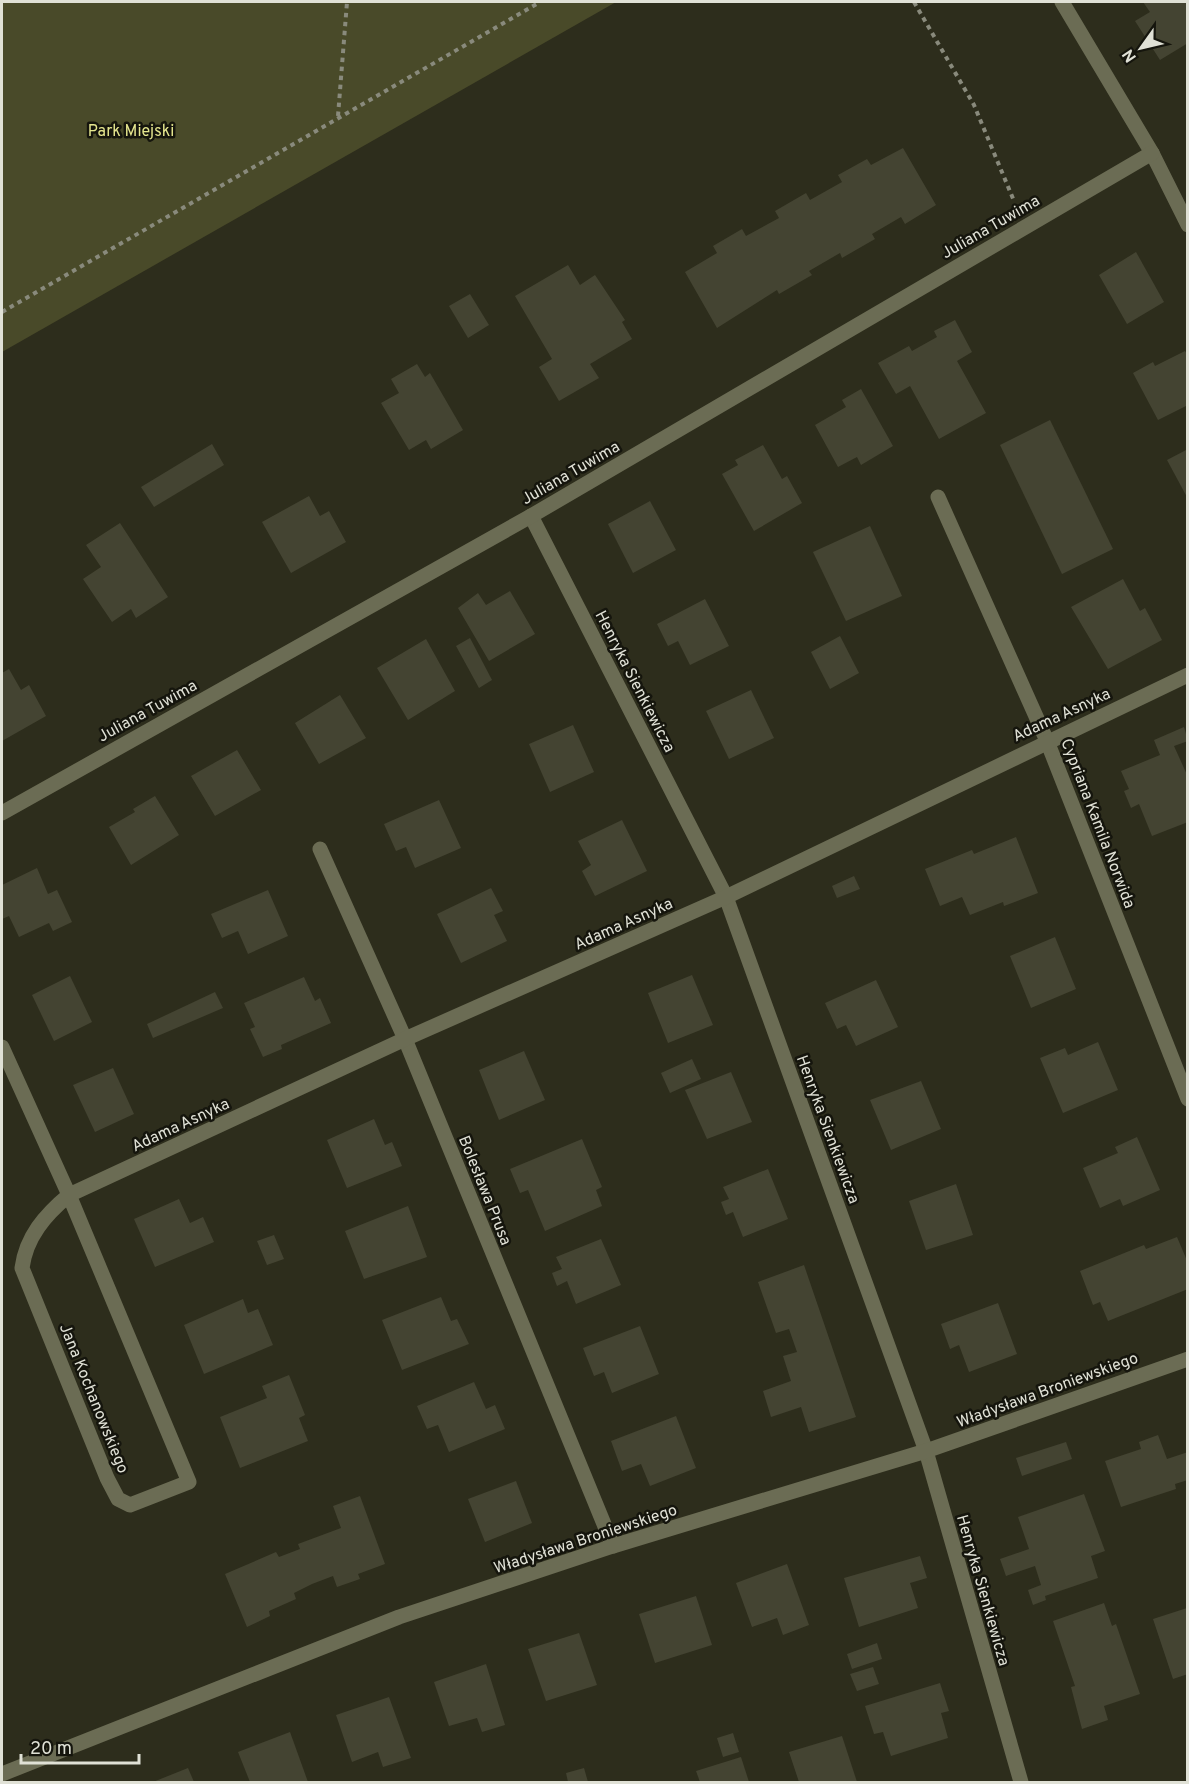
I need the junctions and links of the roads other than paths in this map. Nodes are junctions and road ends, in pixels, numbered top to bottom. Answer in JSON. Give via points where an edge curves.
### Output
{"nodes":[{"id":1,"x":1062,"y":2,"type":"edge"},
{"id":2,"x":1152,"y":153,"type":"junction"},
{"id":3,"x":1188,"y":225,"type":"edge"},
{"id":4,"x":938,"y":497,"type":"dead end"},
{"id":5,"x":531,"y":516,"type":"junction"},
{"id":6,"x":1188,"y":675,"type":"edge"},
{"id":7,"x":1047,"y":741,"type":"junction"},
{"id":8,"x":2,"y":813,"type":"edge"},
{"id":9,"x":320,"y":849,"type":"dead end"},
{"id":10,"x":726,"y":897,"type":"junction"},
{"id":11,"x":405,"y":1039,"type":"junction"},
{"id":12,"x":2,"y":1047,"type":"edge"},
{"id":13,"x":1188,"y":1100,"type":"edge"},
{"id":14,"x":69,"y":1195,"type":"junction"},
{"id":15,"x":1188,"y":1359,"type":"edge"},
{"id":16,"x":926,"y":1451,"type":"junction"},
{"id":17,"x":613,"y":1546,"type":"junction"},
{"id":18,"x":2,"y":1774,"type":"edge"},
{"id":19,"x":1021,"y":1782,"type":"edge"}],
"edges":[{"from":1,"to":2,"type":"street"},
{"from":2,"to":3,"type":"street"},
{"from":2,"to":5,"type":"street","name":"Juliana Tuwima"},
{"from":4,"to":7,"type":"street","name":"Cypriana Kamila Norwida"},
{"from":5,"to":8,"type":"street","name":"Juliana Tuwima"},
{"from":5,"to":10,"type":"street","name":"Henryka Sienkiewicza"},
{"from":6,"to":7,"type":"street","name":"Adama Asnyka"},
{"from":7,"to":10,"type":"street","name":"Adama Asnyka"},
{"from":7,"to":13,"type":"street","name":"Cypriana Kamila Norwida"},
{"from":9,"to":11,"type":"street","name":"Bolesława Prusa"},
{"from":10,"to":11,"type":"street","name":"Adama Asnyka"},
{"from":10,"to":16,"type":"street","name":"Henryka Sienkiewicza"},
{"from":11,"to":14,"type":"street","name":"Adama Asnyka"},
{"from":11,"to":17,"type":"street","name":"Bolesława Prusa"},
{"from":12,"to":14,"type":"street","name":"Jana Kochanowskiego"},
{"from":14,"to":14,"type":"street","name":"Jana Kochanowskiego","via":[[34,1232],[24,1252],[22,1268],[107,1478],[118,1499],[130,1505],[189,1482]]},
{"from":15,"to":16,"type":"street","name":"Władysława Broniewskiego"},
{"from":16,"to":17,"type":"street","name":"Władysława Broniewskiego"},
{"from":16,"to":19,"type":"street","name":"Henryka Sienkiewicza"},
{"from":17,"to":18,"type":"street","name":"Władysława Broniewskiego","via":[[399,1617]]}]}
